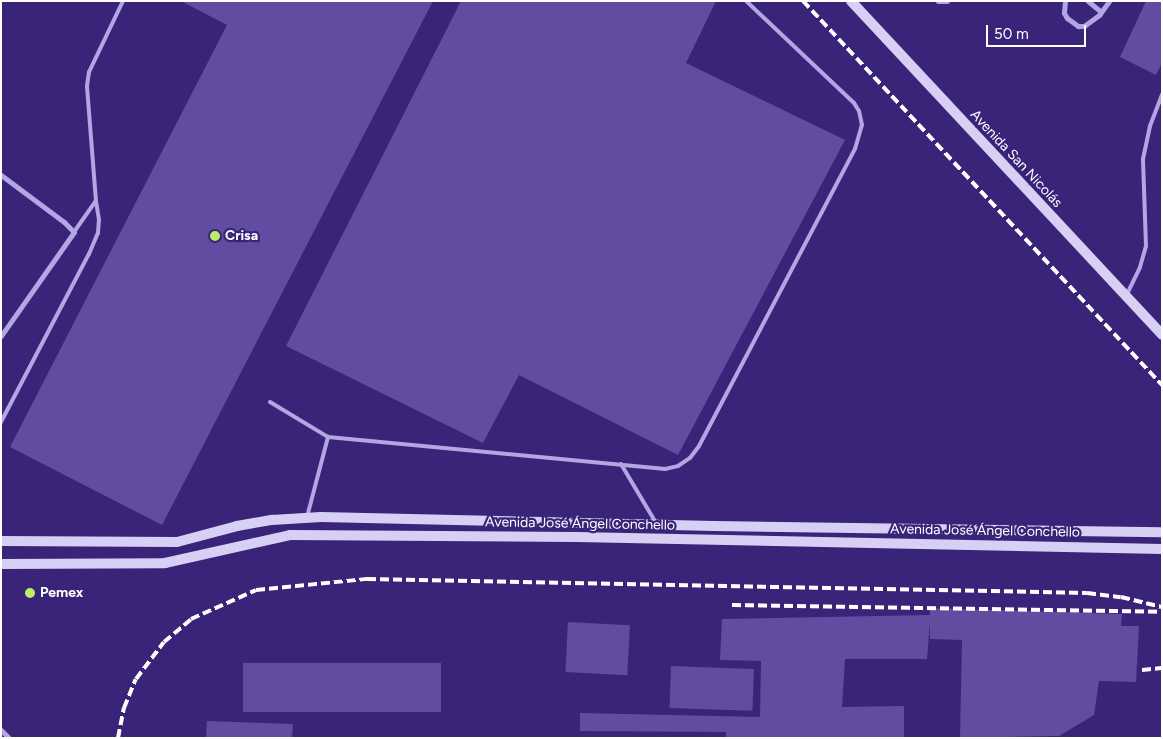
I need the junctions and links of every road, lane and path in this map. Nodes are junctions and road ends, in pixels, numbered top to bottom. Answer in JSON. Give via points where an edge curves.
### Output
{"nodes":[{"id":1,"x":123,"y":1,"type":"edge"},
{"id":2,"x":746,"y":1,"type":"edge"},
{"id":3,"x":851,"y":1,"type":"edge"},
{"id":4,"x":938,"y":1,"type":"edge"},
{"id":5,"x":947,"y":1,"type":"edge"},
{"id":6,"x":1088,"y":1,"type":"edge"},
{"id":7,"x":1109,"y":1,"type":"edge"},
{"id":8,"x":1064,"y":4,"type":"edge"},
{"id":9,"x":1101,"y":12,"type":"junction"},
{"id":10,"x":1162,"y":94,"type":"edge"},
{"id":11,"x":1,"y":175,"type":"edge"},
{"id":12,"x":96,"y":201,"type":"junction"},
{"id":13,"x":74,"y":232,"type":"junction"},
{"id":14,"x":1126,"y":296,"type":"junction"},
{"id":15,"x":1162,"y":334,"type":"edge"},
{"id":16,"x":1,"y":336,"type":"edge"},
{"id":17,"x":270,"y":402,"type":"dead end"},
{"id":18,"x":1,"y":422,"type":"edge"},
{"id":19,"x":328,"y":437,"type":"junction"},
{"id":20,"x":621,"y":464,"type":"junction"},
{"id":21,"x":307,"y":517,"type":"junction"},
{"id":22,"x":657,"y":524,"type":"junction"},
{"id":23,"x":1162,"y":532,"type":"edge"},
{"id":24,"x":1,"y":541,"type":"edge"},
{"id":25,"x":1162,"y":548,"type":"edge"},
{"id":26,"x":1,"y":564,"type":"edge"},
{"id":27,"x":1,"y":730,"type":"edge"},
{"id":28,"x":9,"y":738,"type":"edge"}],
"edges":[{"from":1,"to":12,"type":"lane","via":[[94,58],[87,86]]},
{"from":2,"to":20,"type":"lane","via":[[854,103],[862,125],[860,139],[699,446],[690,458],[665,469]]},
{"from":3,"to":14,"type":"main road","name":"Avenida San Nicolás"},
{"from":4,"to":5,"type":"street"},
{"from":6,"to":9,"type":"street"},
{"from":7,"to":9,"type":"street"},
{"from":8,"to":9,"type":"street","via":[[1064,13],[1071,23],[1084,26]]},
{"from":10,"to":14,"type":"lane","via":[[1150,126],[1143,159],[1146,246]]},
{"from":11,"to":13,"type":"street"},
{"from":12,"to":13,"type":"lane"},
{"from":12,"to":18,"type":"lane","via":[[98,233],[89,254]]},
{"from":13,"to":16,"type":"street"},
{"from":14,"to":15,"type":"main road","name":"Avenida San Nicolás"},
{"from":17,"to":19,"type":"lane"},
{"from":19,"to":20,"type":"lane"},
{"from":19,"to":21,"type":"lane"},
{"from":20,"to":22,"type":"lane"},
{"from":21,"to":22,"type":"main road","name":"Avenida José Ángel Conchello"},
{"from":21,"to":24,"type":"main road","name":"Avenida José Ángel Conchello","via":[[237,526],[177,542]]},
{"from":22,"to":23,"type":"main road","name":"Avenida José Ángel Conchello"},
{"from":25,"to":26,"type":"main road","name":"Avenida José Ángel Conchello","via":[[290,535],[165,563]]},
{"from":27,"to":28,"type":"street"}]}
